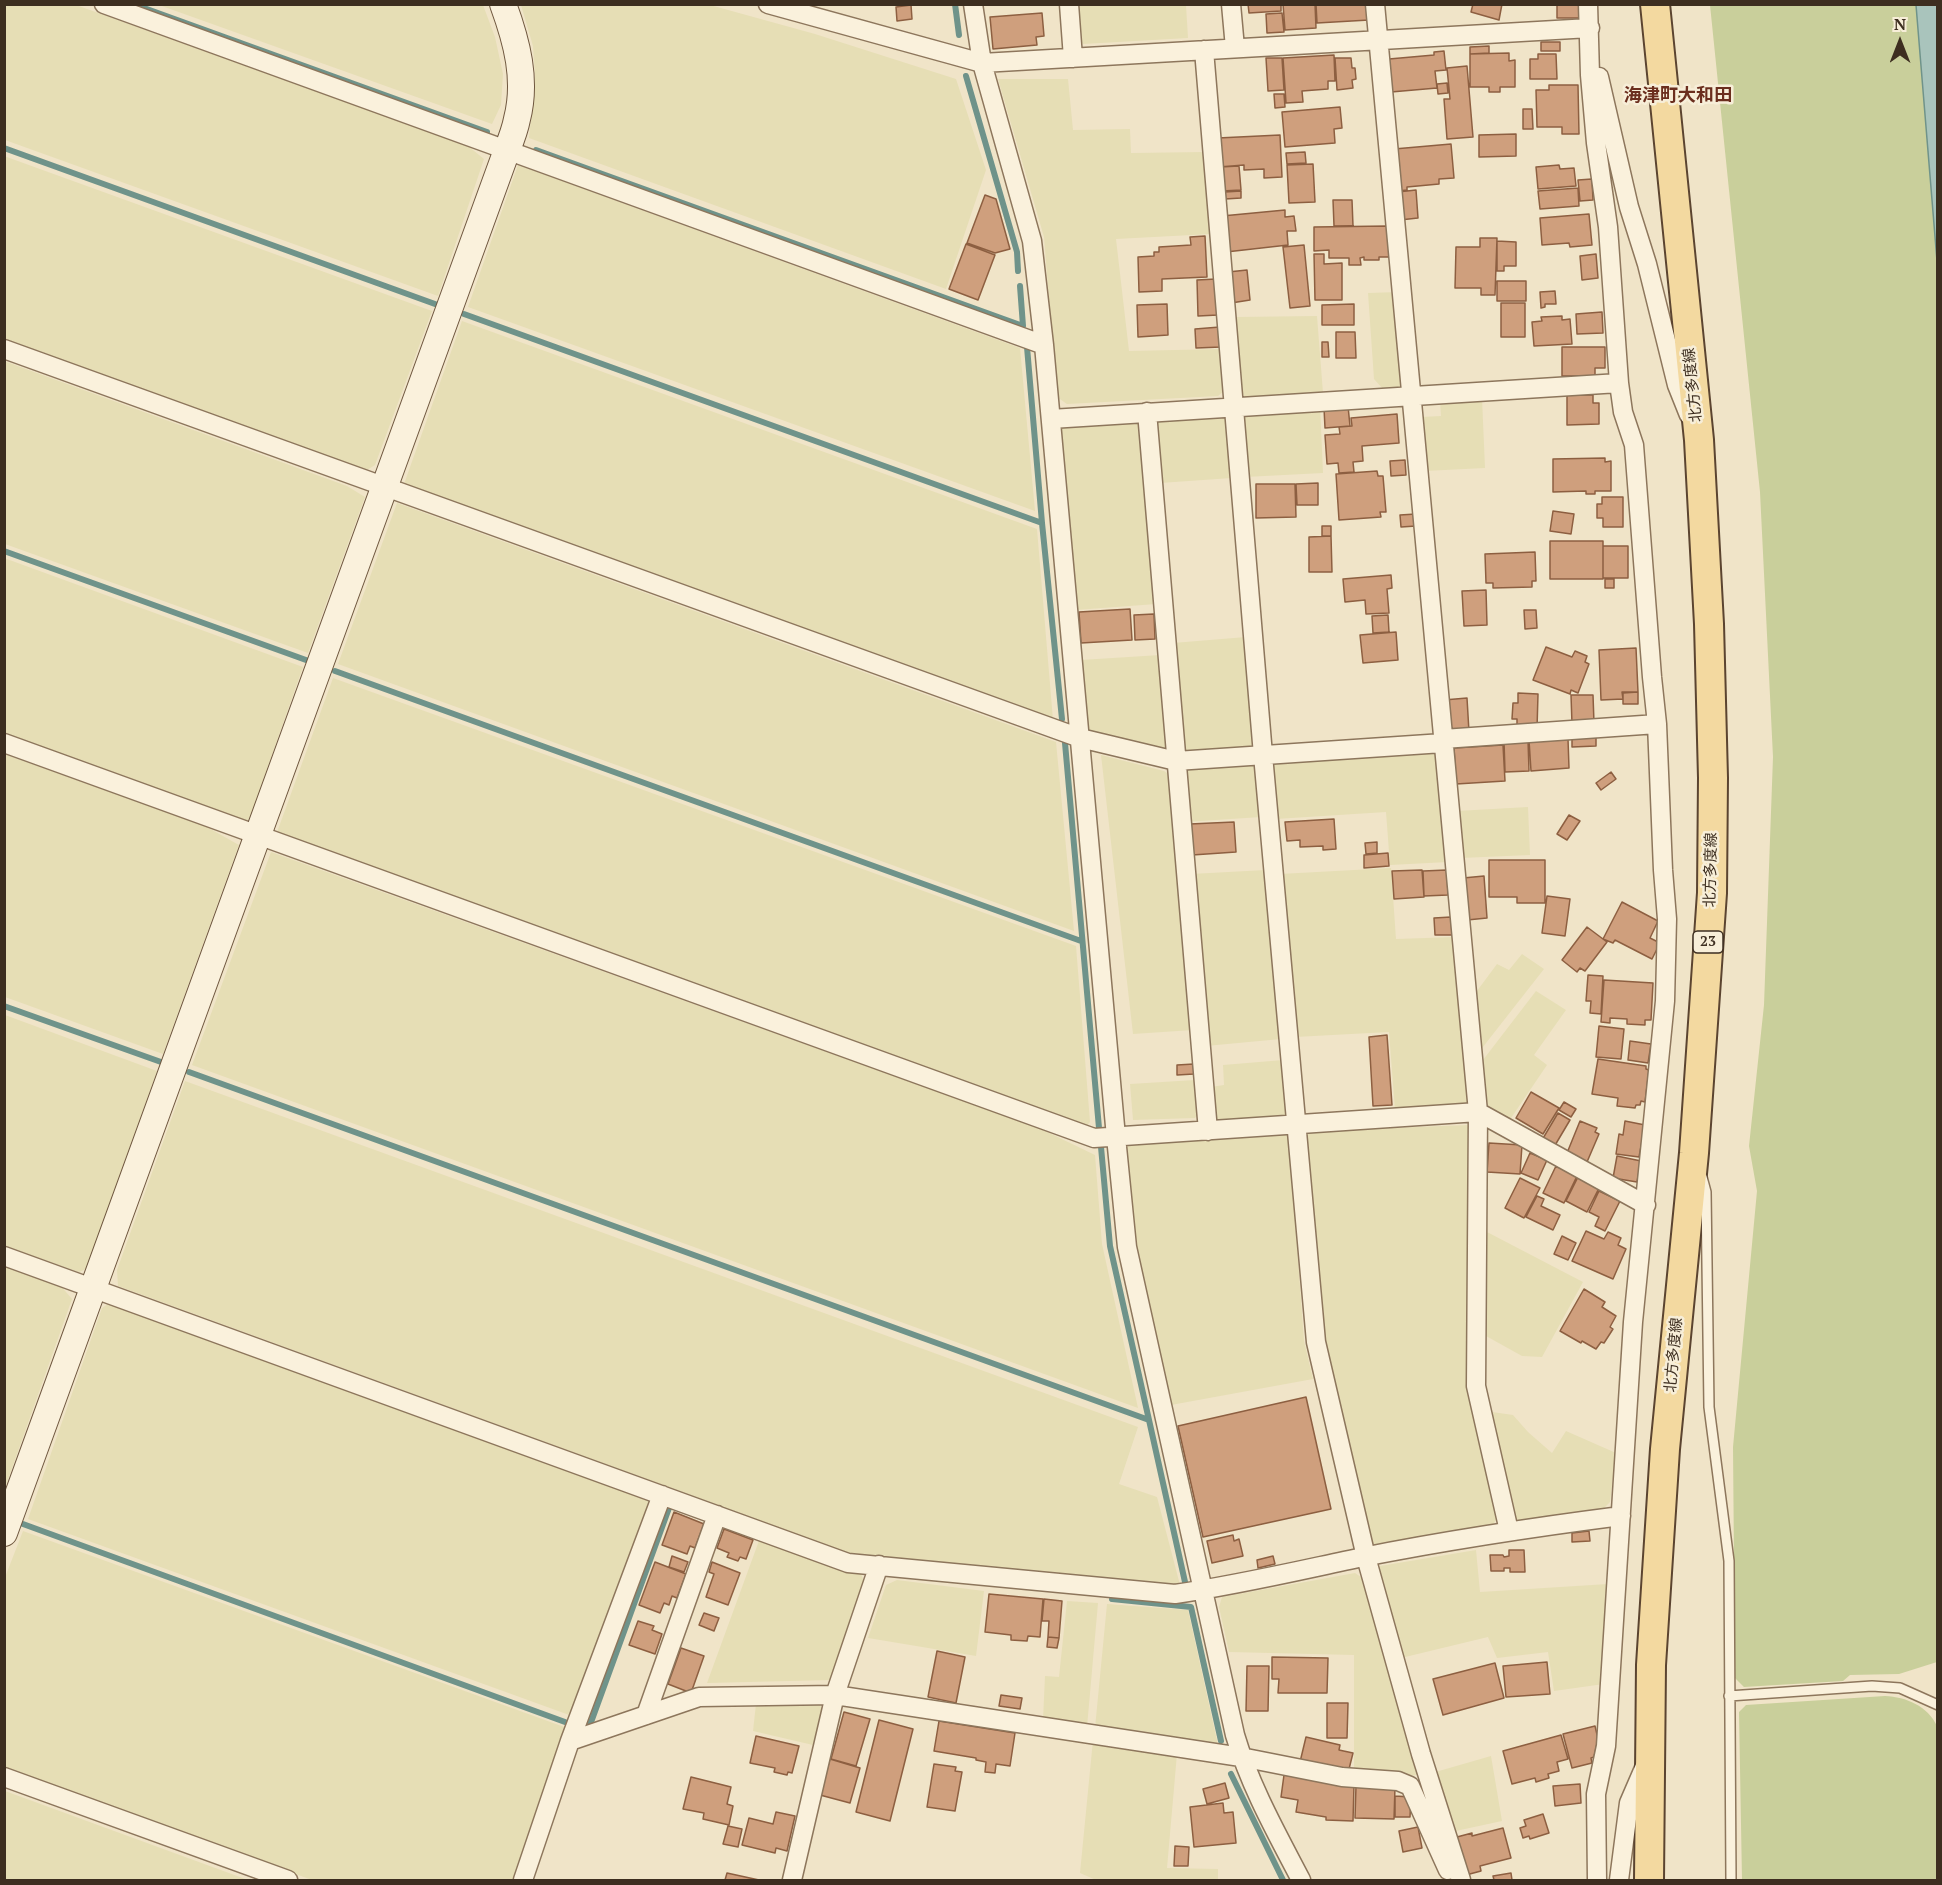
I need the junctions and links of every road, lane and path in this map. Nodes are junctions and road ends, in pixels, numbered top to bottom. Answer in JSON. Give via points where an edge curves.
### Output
{"nodes":[{"id":1,"x":104,"y":4,"type":"edge"},
{"id":2,"x":503,"y":4,"type":"edge"},
{"id":3,"x":768,"y":4,"type":"edge"},
{"id":4,"x":835,"y":4,"type":"edge"},
{"id":5,"x":973,"y":4,"type":"edge"},
{"id":6,"x":1068,"y":4,"type":"edge"},
{"id":7,"x":1231,"y":4,"type":"edge"},
{"id":8,"x":1375,"y":4,"type":"edge"},
{"id":9,"x":1588,"y":4,"type":"edge"},
{"id":10,"x":1655,"y":4,"type":"edge"},
{"id":11,"x":837,"y":24,"type":"junction"},
{"id":12,"x":1590,"y":28,"type":"junction"},
{"id":13,"x":1378,"y":40,"type":"junction"},
{"id":14,"x":1235,"y":48,"type":"junction"},
{"id":15,"x":1204,"y":50,"type":"junction"},
{"id":16,"x":1073,"y":58,"type":"junction"},
{"id":17,"x":982,"y":63,"type":"junction"},
{"id":18,"x":507,"y":150,"type":"junction"},
{"id":19,"x":1044,"y":345,"type":"junction"},
{"id":20,"x":4,"y":349,"type":"edge"},
{"id":21,"x":1619,"y":382,"type":"junction"},
{"id":22,"x":1412,"y":396,"type":"junction"},
{"id":23,"x":1233,"y":407,"type":"junction"},
{"id":24,"x":1147,"y":412,"type":"junction"},
{"id":25,"x":1051,"y":419,"type":"junction"},
{"id":26,"x":1699,"y":440,"type":"junction"},
{"id":27,"x":385,"y":486,"type":"junction"},
{"id":28,"x":1657,"y":724,"type":"junction"},
{"id":29,"x":1080,"y":738,"type":"junction"},
{"id":30,"x":1443,"y":741,"type":"junction"},
{"id":31,"x":4,"y":743,"type":"edge"},
{"id":32,"x":1263,"y":755,"type":"junction"},
{"id":33,"x":1176,"y":761,"type":"junction"},
{"id":34,"x":258,"y":835,"type":"junction"},
{"id":35,"x":1478,"y":1112,"type":"junction"},
{"id":36,"x":1297,"y":1125,"type":"junction"},
{"id":37,"x":1208,"y":1131,"type":"junction"},
{"id":38,"x":1116,"y":1137,"type":"junction"},
{"id":39,"x":1694,"y":1153,"type":"junction"},
{"id":40,"x":1646,"y":1205,"type":"junction"},
{"id":41,"x":4,"y":1256,"type":"edge"},
{"id":42,"x":93,"y":1288,"type":"junction"},
{"id":43,"x":662,"y":1495,"type":"junction"},
{"id":44,"x":717,"y":1515,"type":"junction"},
{"id":45,"x":1621,"y":1516,"type":"junction"},
{"id":46,"x":1509,"y":1531,"type":"junction"},
{"id":47,"x":4,"y":1533,"type":"edge"},
{"id":48,"x":1366,"y":1557,"type":"junction"},
{"id":49,"x":879,"y":1565,"type":"junction"},
{"id":50,"x":1202,"y":1590,"type":"junction"},
{"id":51,"x":835,"y":1695,"type":"junction"},
{"id":52,"x":1729,"y":1696,"type":"junction"},
{"id":53,"x":1938,"y":1705,"type":"edge"},
{"id":54,"x":646,"y":1715,"type":"junction"},
{"id":55,"x":570,"y":1741,"type":"junction"},
{"id":56,"x":1650,"y":1753,"type":"junction"},
{"id":57,"x":1241,"y":1757,"type":"junction"},
{"id":58,"x":4,"y":1777,"type":"edge"},
{"id":59,"x":288,"y":1881,"type":"edge"},
{"id":60,"x":523,"y":1881,"type":"edge"},
{"id":61,"x":792,"y":1881,"type":"edge"},
{"id":62,"x":1301,"y":1881,"type":"edge"},
{"id":63,"x":1460,"y":1881,"type":"edge"},
{"id":64,"x":1598,"y":1881,"type":"edge"},
{"id":65,"x":1619,"y":1881,"type":"edge"},
{"id":66,"x":1649,"y":1881,"type":"edge"},
{"id":67,"x":1731,"y":1881,"type":"edge"}],
"edges":[{"from":1,"to":18,"type":"street"},
{"from":2,"to":18,"type":"street","via":[[521,72],[518,118]]},
{"from":3,"to":11,"type":"street"},
{"from":4,"to":11,"type":"street"},
{"from":5,"to":17,"type":"street"},
{"from":6,"to":16,"type":"street"},
{"from":7,"to":14,"type":"street"},
{"from":8,"to":13,"type":"street"},
{"from":9,"to":12,"type":"street"},
{"from":10,"to":26,"type":"main road","name":"北方多度線","number":"23"},
{"from":11,"to":17,"type":"street"},
{"from":12,"to":13,"type":"street"},
{"from":12,"to":21,"type":"street","via":[[1591,86],[1608,227]]},
{"from":12,"to":26,"type":"street","via":[[1629,207],[1677,385]]},
{"from":13,"to":14,"type":"street"},
{"from":13,"to":22,"type":"street"},
{"from":14,"to":15,"type":"street"},
{"from":15,"to":16,"type":"street"},
{"from":15,"to":23,"type":"street"},
{"from":16,"to":17,"type":"street"},
{"from":17,"to":19,"type":"street","via":[[1032,241]]},
{"from":18,"to":19,"type":"street"},
{"from":18,"to":27,"type":"street"},
{"from":19,"to":25,"type":"street"},
{"from":20,"to":27,"type":"street"},
{"from":21,"to":22,"type":"street"},
{"from":21,"to":28,"type":"street","via":[[1623,412],[1634,445]]},
{"from":22,"to":23,"type":"street"},
{"from":22,"to":30,"type":"street"},
{"from":23,"to":24,"type":"street"},
{"from":23,"to":32,"type":"street"},
{"from":24,"to":25,"type":"street"},
{"from":24,"to":33,"type":"street"},
{"from":25,"to":29,"type":"street"},
{"from":26,"to":39,"type":"main road","name":"北方多度線","number":"23","via":[[1713,778],[1712,894]]},
{"from":27,"to":29,"type":"street"},
{"from":27,"to":34,"type":"street"},
{"from":28,"to":30,"type":"street"},
{"from":28,"to":40,"type":"street","via":[[1667,920],[1665,989]]},
{"from":29,"to":33,"type":"street"},
{"from":29,"to":38,"type":"street"},
{"from":30,"to":32,"type":"street"},
{"from":30,"to":35,"type":"street"},
{"from":31,"to":34,"type":"street"},
{"from":32,"to":33,"type":"street"},
{"from":32,"to":36,"type":"street"},
{"from":33,"to":37,"type":"street"},
{"from":34,"to":38,"type":"street","via":[[1094,1138]]},
{"from":34,"to":42,"type":"street"},
{"from":35,"to":36,"type":"street"},
{"from":35,"to":40,"type":"street"},
{"from":35,"to":46,"type":"street","via":[[1476,1386]]},
{"from":36,"to":37,"type":"street"},
{"from":36,"to":48,"type":"street","via":[[1316,1342]]},
{"from":37,"to":38,"type":"street"},
{"from":38,"to":50,"type":"street","via":[[1127,1247]]},
{"from":39,"to":52,"type":"lane","via":[[1706,1192],[1709,1407],[1729,1561]]},
{"from":39,"to":56,"type":"main road","name":"北方多度線","number":"23","via":[[1665,1449],[1651,1665]]},
{"from":40,"to":45,"type":"street","via":[[1633,1322]]},
{"from":41,"to":42,"type":"street"},
{"from":42,"to":43,"type":"street"},
{"from":42,"to":47,"type":"street"},
{"from":43,"to":44,"type":"street"},
{"from":43,"to":55,"type":"street"},
{"from":44,"to":49,"type":"street","via":[[849,1563]]},
{"from":44,"to":54,"type":"street"},
{"from":45,"to":46,"type":"street"},
{"from":45,"to":64,"type":"street","via":[[1606,1746],[1596,1794]]},
{"from":46,"to":48,"type":"street"},
{"from":48,"to":50,"type":"street"},
{"from":48,"to":63,"type":"street"},
{"from":49,"to":50,"type":"street","via":[[1174,1593]]},
{"from":49,"to":51,"type":"street"},
{"from":50,"to":57,"type":"street"},
{"from":51,"to":54,"type":"street","via":[[699,1697]]},
{"from":51,"to":57,"type":"street"},
{"from":51,"to":61,"type":"street"},
{"from":52,"to":53,"type":"lane","via":[[1872,1686],[1900,1688]]},
{"from":52,"to":67,"type":"lane"},
{"from":54,"to":55,"type":"street"},
{"from":55,"to":60,"type":"street"},
{"from":56,"to":65,"type":"street","via":[[1629,1803]]},
{"from":56,"to":66,"type":"main road","name":"北方多度線","number":"23"},
{"from":57,"to":62,"type":"street"},
{"from":57,"to":63,"type":"street","via":[[1410,1786],[1451,1878]]},
{"from":58,"to":59,"type":"street"}]}
